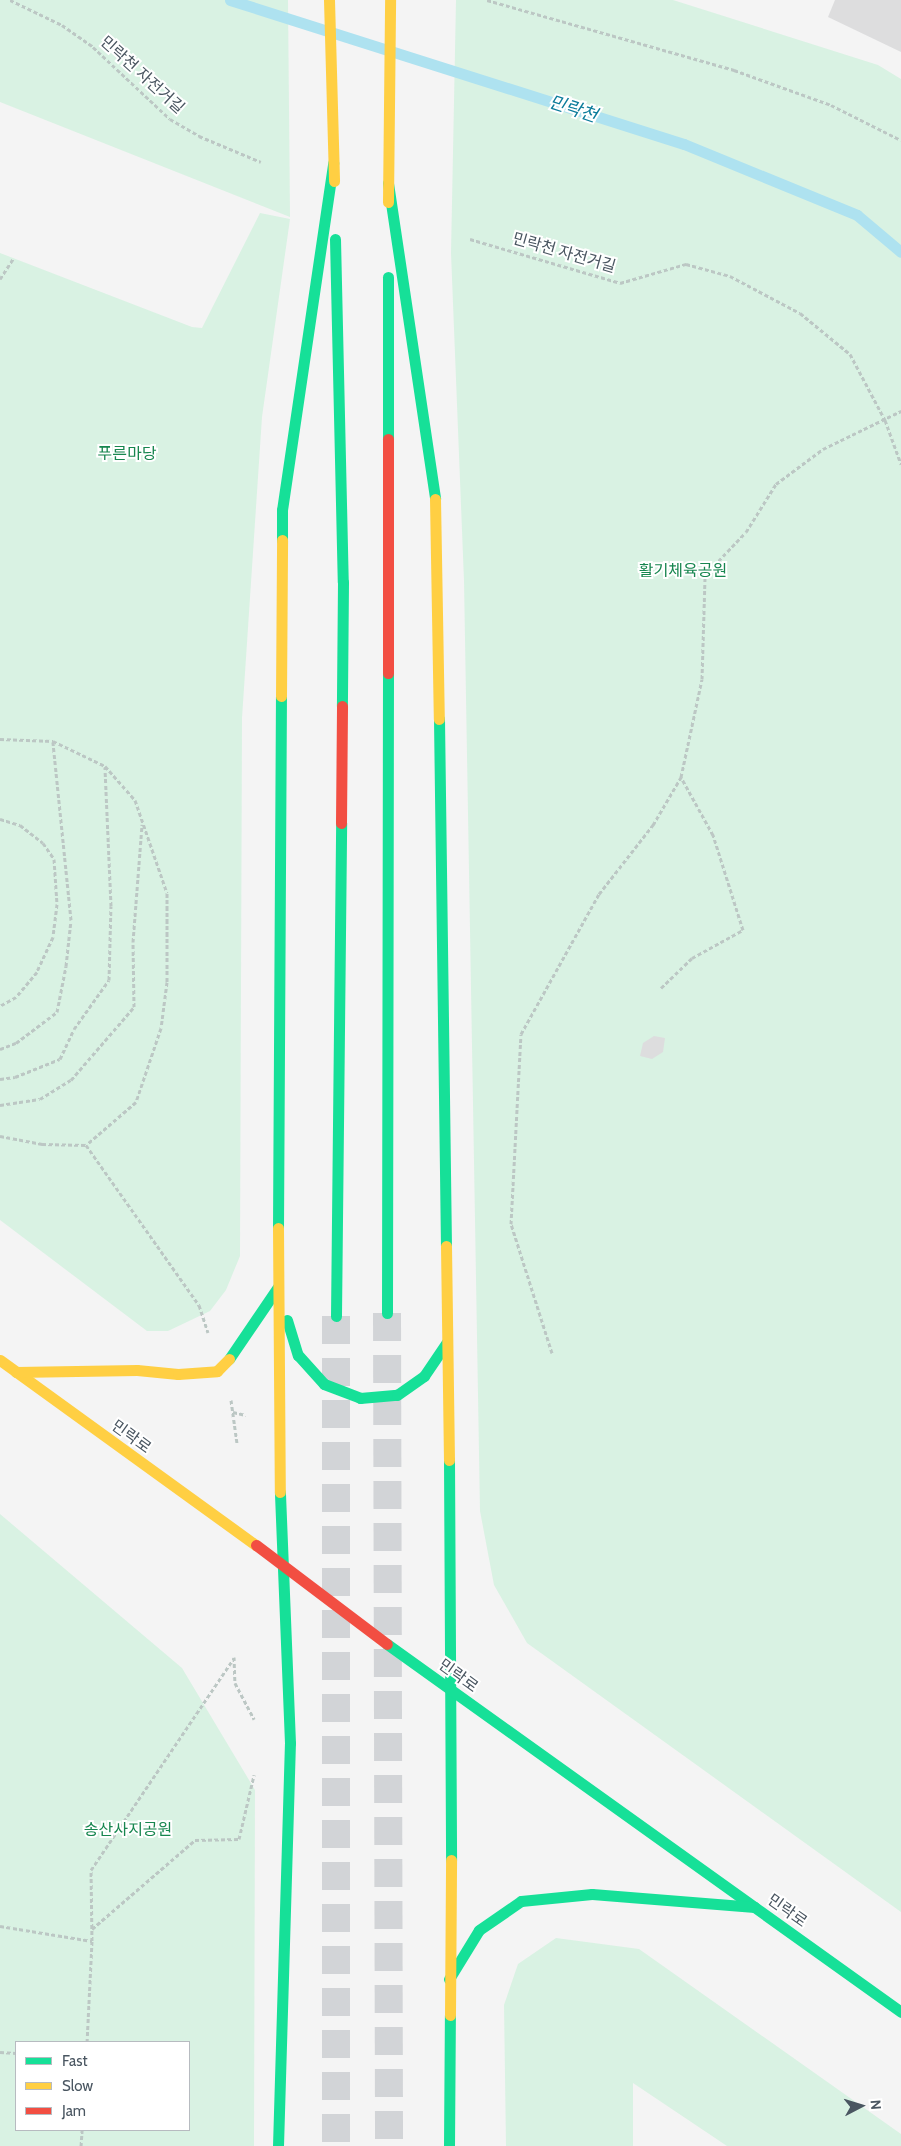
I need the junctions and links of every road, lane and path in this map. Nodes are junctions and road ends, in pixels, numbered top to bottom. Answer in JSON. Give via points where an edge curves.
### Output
{"nodes":[{"id":1,"x":10,"y":0,"type":"edge"},
{"id":2,"x":329,"y":0,"type":"edge"},
{"id":3,"x":390,"y":0,"type":"edge"},
{"id":4,"x":487,"y":0,"type":"edge"},
{"id":5,"x":901,"y":140,"type":"edge"},
{"id":6,"x":261,"y":162,"type":"dead end"},
{"id":7,"x":333,"y":163,"type":"junction"},
{"id":8,"x":388,"y":183,"type":"junction"},
{"id":9,"x":470,"y":239,"type":"dead end"},
{"id":10,"x":12,"y":259,"type":"dead end"},
{"id":11,"x":0,"y":279,"type":"edge"},
{"id":12,"x":901,"y":411,"type":"edge"},
{"id":13,"x":884,"y":420,"type":"junction"},
{"id":14,"x":901,"y":464,"type":"edge"},
{"id":15,"x":0,"y":739,"type":"edge"},
{"id":16,"x":53,"y":741,"type":"junction"},
{"id":17,"x":105,"y":766,"type":"junction"},
{"id":18,"x":681,"y":777,"type":"junction"},
{"id":19,"x":0,"y":819,"type":"edge"},
{"id":20,"x":143,"y":821,"type":"junction"},
{"id":21,"x":661,"y":988,"type":"dead end"},
{"id":22,"x":0,"y":1006,"type":"edge"},
{"id":23,"x":0,"y":1049,"type":"edge"},
{"id":24,"x":0,"y":1079,"type":"edge"},
{"id":25,"x":0,"y":1105,"type":"edge"},
{"id":26,"x":0,"y":1136,"type":"edge"},
{"id":27,"x":86,"y":1145,"type":"junction"},
{"id":28,"x":278,"y":1287,"type":"junction"},
{"id":29,"x":388,"y":1313,"type":"tunnel mouth"},
{"id":30,"x":336,"y":1316,"type":"tunnel mouth"},
{"id":31,"x":210,"y":1340,"type":"dead end"},
{"id":32,"x":447,"y":1342,"type":"junction"},
{"id":33,"x":552,"y":1353,"type":"dead end"},
{"id":34,"x":0,"y":1360,"type":"edge"},
{"id":35,"x":16,"y":1372,"type":"junction"},
{"id":36,"x":230,"y":1396,"type":"dead end"},
{"id":37,"x":237,"y":1443,"type":"dead end"},
{"id":38,"x":281,"y":1563,"type":"junction"},
{"id":39,"x":452,"y":1693,"type":"junction"},
{"id":40,"x":258,"y":1726,"type":"dead end"},
{"id":41,"x":254,"y":1773,"type":"dead end"},
{"id":42,"x":754,"y":1907,"type":"junction"},
{"id":43,"x":0,"y":1926,"type":"edge"},
{"id":44,"x":92,"y":1929,"type":"junction"},
{"id":45,"x":92,"y":1941,"type":"junction"},
{"id":46,"x":449,"y":1979,"type":"junction"},
{"id":47,"x":901,"y":2012,"type":"edge"},
{"id":48,"x":87,"y":2041,"type":"edge"},
{"id":49,"x":0,"y":2052,"type":"edge"},
{"id":50,"x":15,"y":2053,"type":"edge"},
{"id":51,"x":82,"y":2131,"type":"edge"},
{"id":52,"x":81,"y":2146,"type":"edge"},
{"id":53,"x":278,"y":2146,"type":"edge"},
{"id":54,"x":449,"y":2146,"type":"edge"}],
"edges":[{"from":1,"to":6,"type":"path","name":"민락천 자전거길","via":[[62,24],[93,47],[170,119],[198,136]]},
{"from":2,"to":7,"type":"main road"},
{"from":3,"to":8,"type":"main road"},
{"from":4,"to":5,"type":"path","via":[[734,70],[831,105]]},
{"from":7,"to":28,"type":"main road","via":[[282,510]]},
{"from":7,"to":30,"type":"main road","via":[[343,582]]},
{"from":8,"to":29,"type":"main road"},
{"from":8,"to":32,"type":"main road","via":[[436,508]]},
{"from":9,"to":13,"type":"path","name":"민락천 자전거길","via":[[620,283],[686,264],[730,276],[800,313],[850,354]]},
{"from":10,"to":11,"type":"path"},
{"from":12,"to":13,"type":"path"},
{"from":13,"to":14,"type":"path","name":"민락천 자전거길"},
{"from":13,"to":18,"type":"path","via":[[823,449],[776,484],[746,532],[705,575],[702,679]]},
{"from":15,"to":16,"type":"path"},
{"from":16,"to":17,"type":"path"},
{"from":16,"to":23,"type":"path","via":[[71,920],[66,966],[57,1012],[16,1043]]},
{"from":17,"to":20,"type":"path","via":[[135,800]]},
{"from":17,"to":24,"type":"path","via":[[111,906],[109,980],[74,1029],[60,1059],[16,1077]]},
{"from":18,"to":21,"type":"path","via":[[713,835],[743,930],[692,958]]},
{"from":18,"to":33,"type":"path","via":[[653,825],[599,894],[521,1034],[511,1224]]},
{"from":19,"to":22,"type":"path","via":[[20,825],[43,843],[54,859],[57,904],[53,937],[37,972],[16,997]]},
{"from":20,"to":25,"type":"path","via":[[134,942],[134,1007],[71,1080],[40,1099]]},
{"from":20,"to":27,"type":"path","via":[[167,893],[167,982],[161,1028],[136,1102]]},
{"from":26,"to":27,"type":"path","via":[[42,1144]]},
{"from":27,"to":31,"type":"path","via":[[199,1305]]},
{"from":28,"to":32,"type":"main road","via":[[298,1356],[324,1384],[360,1398],[397,1395],[424,1376]]},
{"from":28,"to":35,"type":"main road","via":[[233,1355],[218,1371],[178,1374],[137,1370]]},
{"from":28,"to":38,"type":"main road"},
{"from":32,"to":39,"type":"main road"},
{"from":34,"to":35,"type":"main road","name":"민락로"},
{"from":35,"to":38,"type":"main road","name":"민락로"},
{"from":36,"to":37,"type":"path"},
{"from":38,"to":39,"type":"main road","name":"민락로"},
{"from":38,"to":53,"type":"main road","via":[[290,1743]]},
{"from":39,"to":42,"type":"main road","name":"민락로"},
{"from":39,"to":46,"type":"main road"},
{"from":40,"to":44,"type":"path","via":[[235,1683],[234,1657],[91,1870]]},
{"from":41,"to":44,"type":"path","via":[[239,1839],[195,1840]]},
{"from":42,"to":46,"type":"main road","via":[[592,1894],[521,1901],[479,1930]]},
{"from":42,"to":47,"type":"main road","name":"민락로"},
{"from":43,"to":45,"type":"path"},
{"from":44,"to":45,"type":"path"},
{"from":45,"to":48,"type":"path"},
{"from":46,"to":54,"type":"main road"},
{"from":49,"to":50,"type":"path"},
{"from":51,"to":52,"type":"path"}]}
